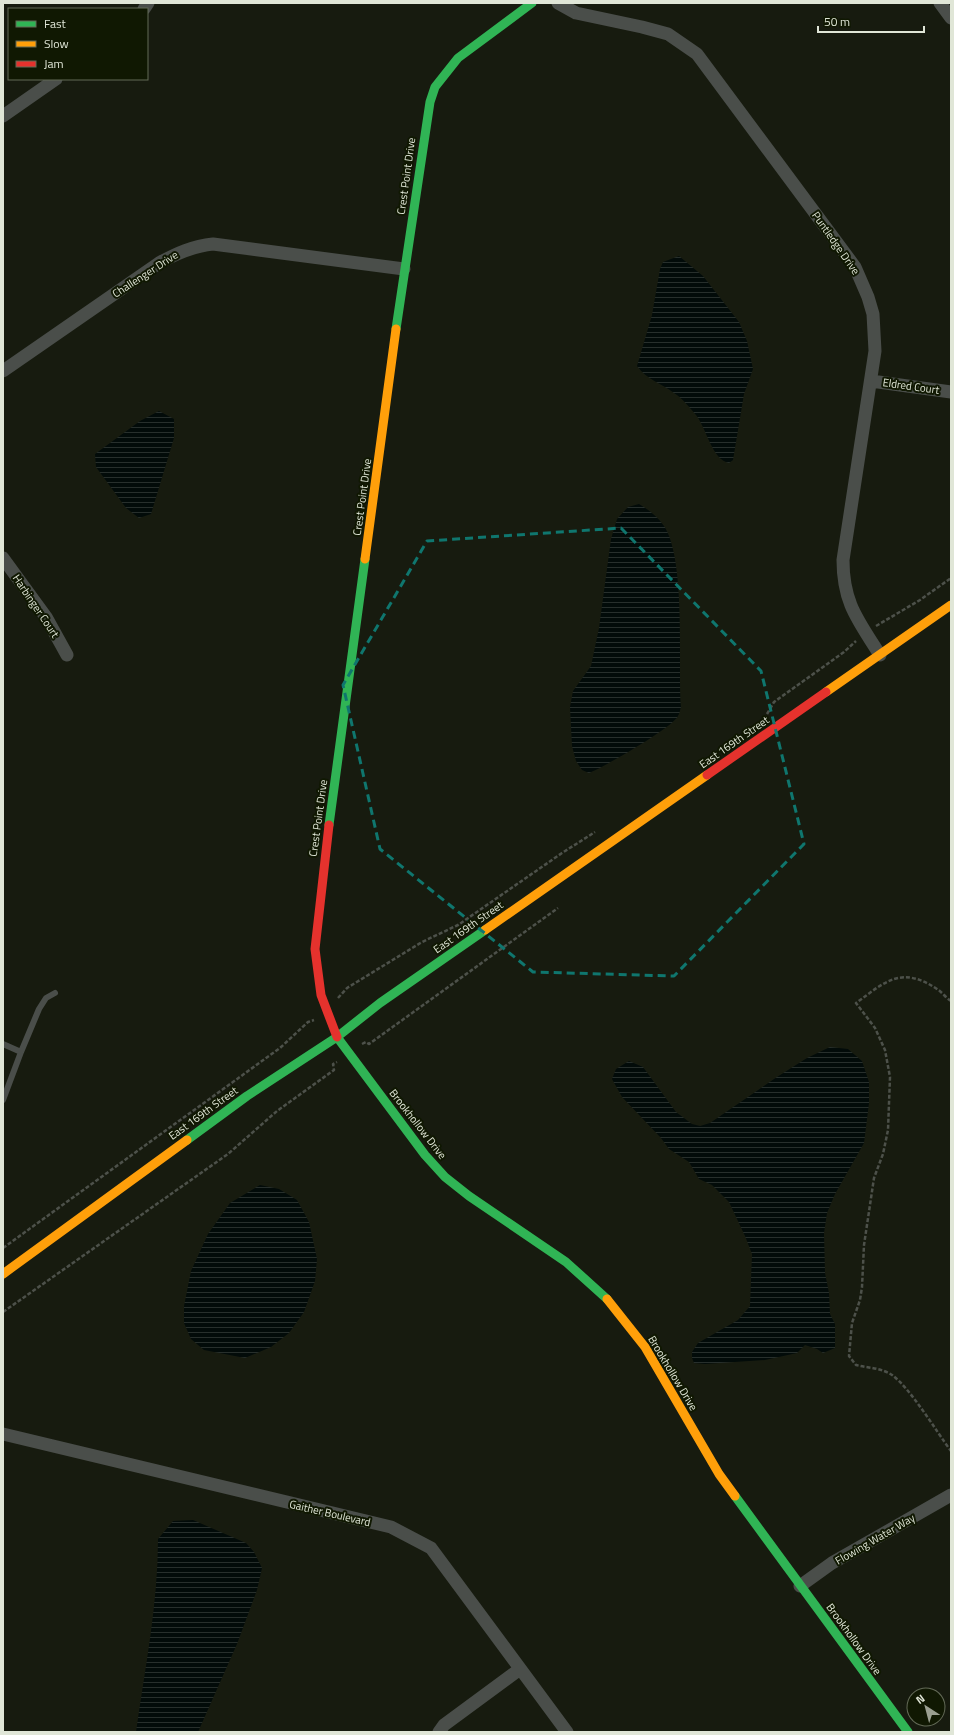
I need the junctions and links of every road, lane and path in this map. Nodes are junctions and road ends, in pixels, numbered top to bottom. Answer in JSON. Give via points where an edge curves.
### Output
{"nodes":[{"id":1,"x":532,"y":3,"type":"edge"},
{"id":2,"x":558,"y":3,"type":"edge"},
{"id":3,"x":940,"y":3,"type":"edge"},
{"id":4,"x":951,"y":18,"type":"edge"},
{"id":5,"x":55,"y":80,"type":"edge"},
{"id":6,"x":3,"y":116,"type":"edge"},
{"id":7,"x":404,"y":269,"type":"junction"},
{"id":8,"x":3,"y":371,"type":"edge"},
{"id":9,"x":871,"y":381,"type":"junction"},
{"id":10,"x":951,"y":392,"type":"edge"},
{"id":11,"x":3,"y":558,"type":"edge"},
{"id":12,"x":951,"y":578,"type":"edge"},
{"id":13,"x":951,"y":605,"type":"edge"},
{"id":14,"x":866,"y":632,"type":"junction"},
{"id":15,"x":67,"y":654,"type":"dead end"},
{"id":16,"x":880,"y":655,"type":"junction"},
{"id":17,"x":764,"y":720,"type":"dead end"},
{"id":18,"x":601,"y":828,"type":"dead end"},
{"id":19,"x":558,"y":908,"type":"dead end"},
{"id":20,"x":54,"y":993,"type":"dead end"},
{"id":21,"x":951,"y":1001,"type":"edge"},
{"id":22,"x":327,"y":1010,"type":"junction"},
{"id":23,"x":337,"y":1037,"type":"junction"},
{"id":24,"x":3,"y":1044,"type":"edge"},
{"id":25,"x":21,"y":1052,"type":"junction"},
{"id":26,"x":350,"y":1053,"type":"junction"},
{"id":27,"x":3,"y":1100,"type":"edge"},
{"id":28,"x":3,"y":1248,"type":"edge"},
{"id":29,"x":3,"y":1274,"type":"edge"},
{"id":30,"x":3,"y":1312,"type":"edge"},
{"id":31,"x":3,"y":1434,"type":"edge"},
{"id":32,"x":951,"y":1451,"type":"edge"},
{"id":33,"x":951,"y":1495,"type":"edge"},
{"id":34,"x":800,"y":1586,"type":"junction"},
{"id":35,"x":520,"y":1669,"type":"junction"},
{"id":36,"x":439,"y":1732,"type":"edge"},
{"id":37,"x":567,"y":1732,"type":"edge"},
{"id":38,"x":908,"y":1732,"type":"edge"}],
"edges":[{"from":1,"to":7,"type":"street","name":"Crest Point Drive","via":[[458,58],[435,87],[427,116]]},
{"from":2,"to":9,"type":"street","name":"Puntledge Drive","via":[[582,14],[668,34],[687,45],[704,61],[855,267],[873,314],[875,351]]},
{"from":3,"to":4,"type":"street"},
{"from":5,"to":6,"type":"street"},
{"from":7,"to":8,"type":"street","name":"Challenger Drive","via":[[213,244],[200,245],[174,254],[159,263]]},
{"from":7,"to":22,"type":"street","name":"Crest Point Drive","via":[[317,921],[318,975],[321,995]]},
{"from":9,"to":10,"type":"street","name":"Eldred Court"},
{"from":9,"to":14,"type":"street","name":"Puntledge Drive","via":[[843,560],[845,591],[855,615]]},
{"from":11,"to":15,"type":"street","name":"Harbinger Court","via":[[46,617]]},
{"from":12,"to":14,"type":"path"},
{"from":13,"to":16,"type":"street","name":"East 169th Street"},
{"from":14,"to":16,"type":"street","name":"Puntledge Drive"},
{"from":14,"to":17,"type":"path","via":[[844,652],[774,702]]},
{"from":16,"to":23,"type":"street","name":"East 169th Street","via":[[380,1003]]},
{"from":18,"to":22,"type":"path","via":[[458,925],[422,942],[347,988]]},
{"from":19,"to":26,"type":"path","via":[[369,1044],[366,1042]]},
{"from":20,"to":25,"type":"lane","via":[[46,998],[39,1010]]},
{"from":21,"to":32,"type":"path","via":[[924,982],[900,978],[886,981],[856,1003],[875,1028],[884,1050],[890,1077],[888,1130],[874,1178],[864,1245],[862,1287],[852,1323],[849,1356],[856,1365],[892,1375],[910,1394]]},
{"from":22,"to":23,"type":"street","name":"Crest Point Drive"},
{"from":22,"to":28,"type":"path","via":[[308,1022],[274,1052]]},
{"from":23,"to":26,"type":"street","name":"Brookhollow Drive"},
{"from":23,"to":29,"type":"street","name":"East 169th Street","via":[[241,1101]]},
{"from":24,"to":25,"type":"lane"},
{"from":25,"to":27,"type":"lane"},
{"from":26,"to":30,"type":"path","via":[[333,1064],[334,1070],[277,1111],[228,1154]]},
{"from":26,"to":34,"type":"street","name":"Brookhollow Drive","via":[[425,1155],[445,1177],[566,1262],[608,1301],[645,1347],[709,1459]]},
{"from":31,"to":35,"type":"street","name":"Gaither Boulevard","via":[[391,1527],[431,1548]]},
{"from":33,"to":34,"type":"street","name":"Flowing Water Way","via":[[832,1563]]},
{"from":34,"to":38,"type":"street","name":"Brookhollow Drive"},
{"from":35,"to":36,"type":"street","via":[[444,1725]]},
{"from":35,"to":37,"type":"street","name":"Gaither Boulevard"}]}
